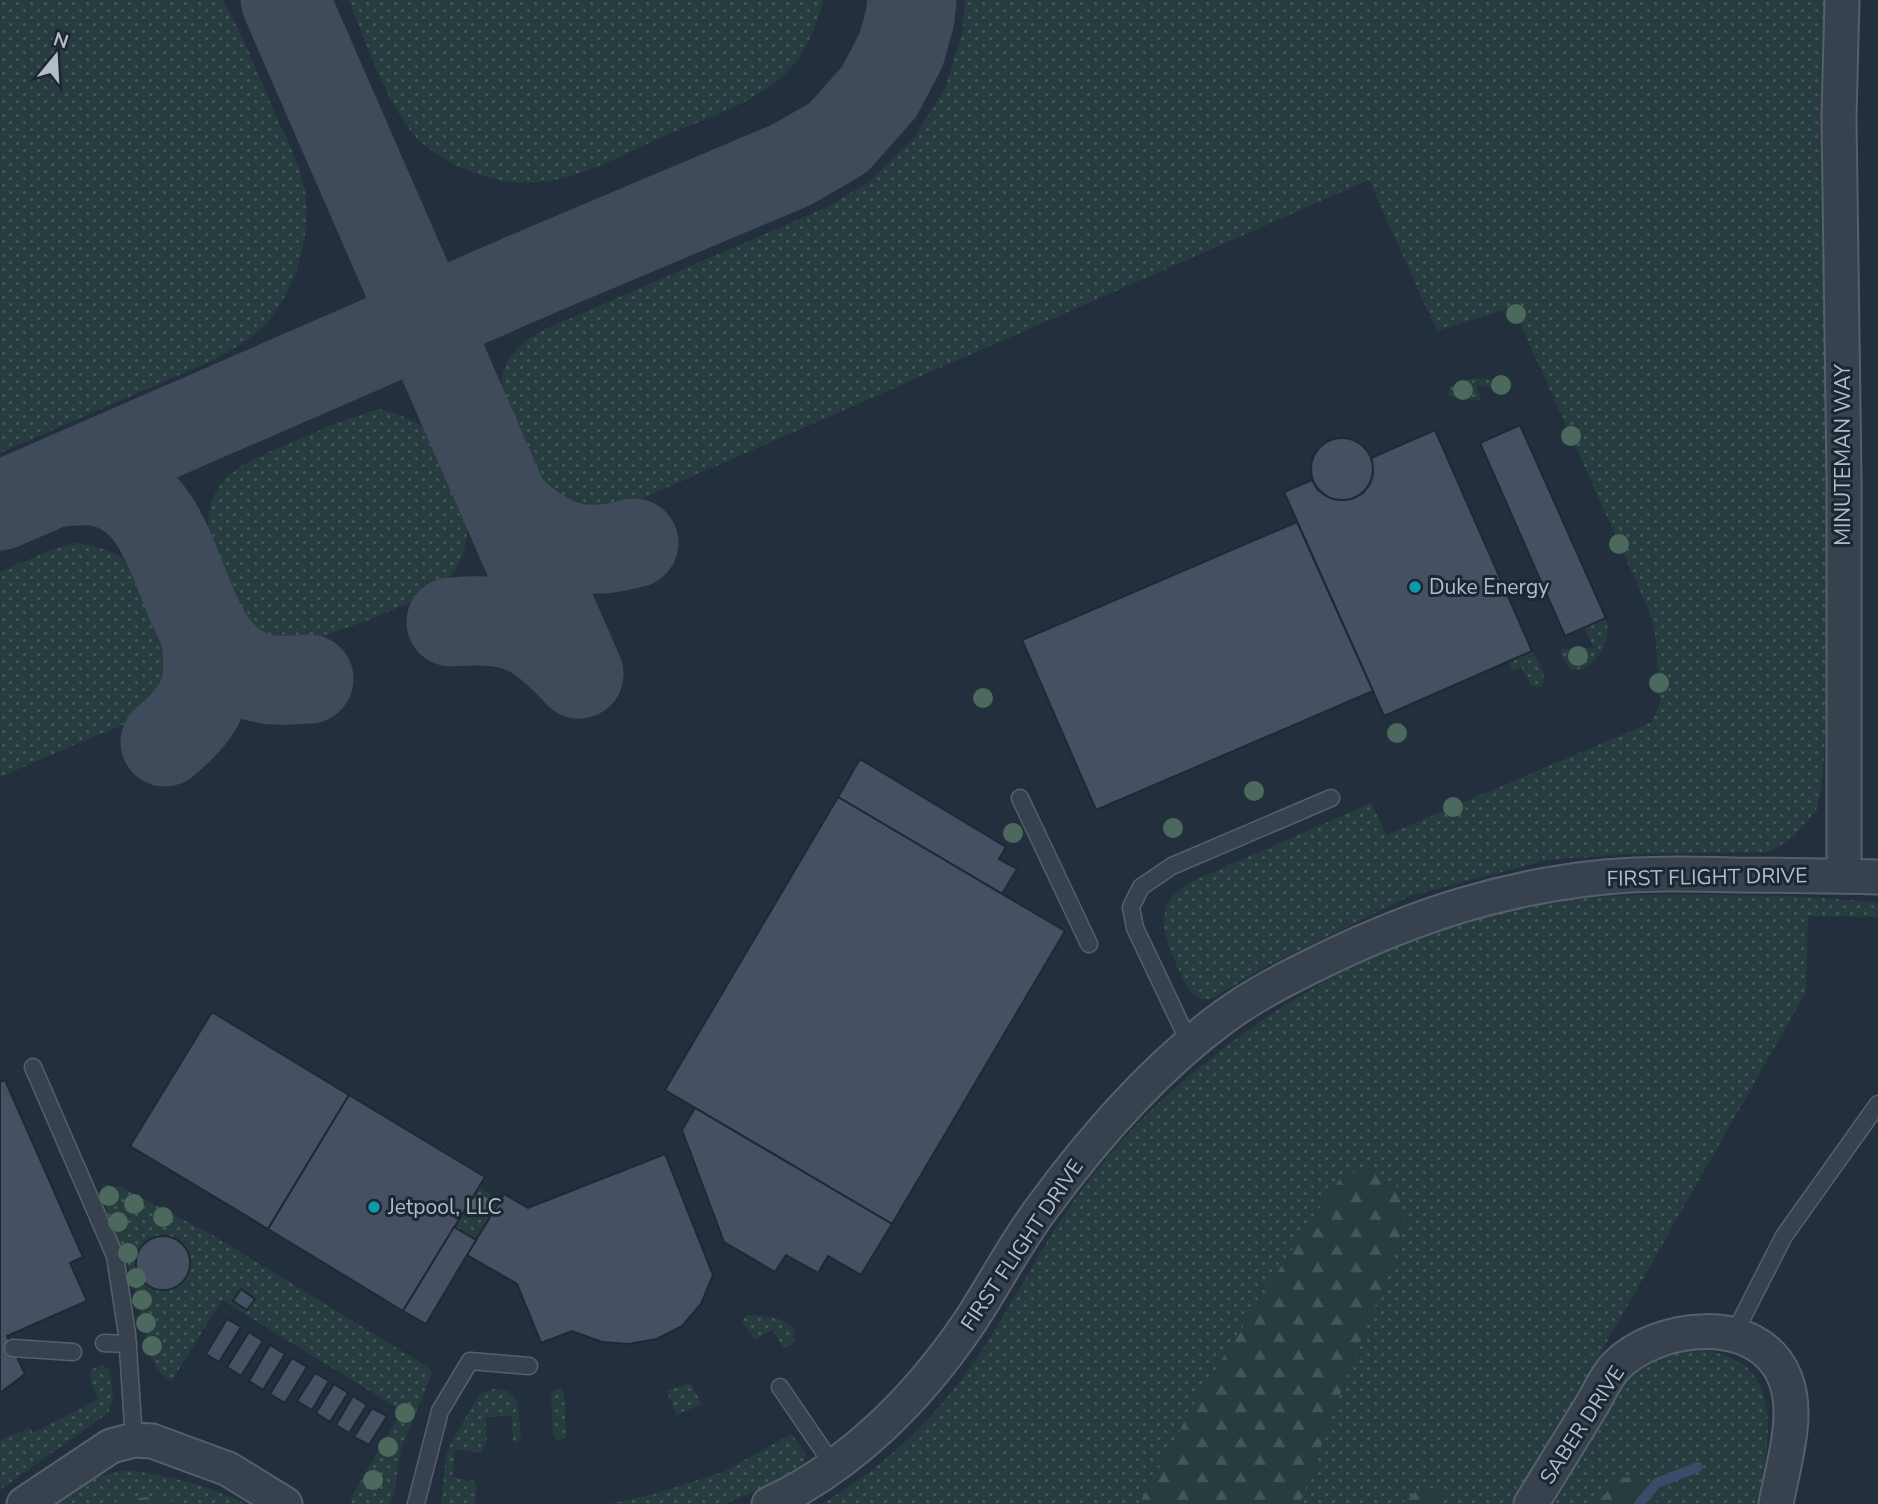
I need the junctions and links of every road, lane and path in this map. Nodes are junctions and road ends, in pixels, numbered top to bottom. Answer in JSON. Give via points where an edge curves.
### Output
{"nodes":[{"id":1,"x":1842,"y":0,"type":"edge"},
{"id":2,"x":1020,"y":798,"type":"dead end"},
{"id":3,"x":1331,"y":798,"type":"dead end"},
{"id":4,"x":1843,"y":876,"type":"junction"},
{"id":5,"x":1878,"y":877,"type":"edge"},
{"id":6,"x":1089,"y":944,"type":"dead end"},
{"id":7,"x":1190,"y":1044,"type":"junction"},
{"id":8,"x":33,"y":1067,"type":"dead end"},
{"id":9,"x":1878,"y":1104,"type":"edge"},
{"id":10,"x":1734,"y":1334,"type":"junction"},
{"id":11,"x":104,"y":1343,"type":"dead end"},
{"id":12,"x":128,"y":1344,"type":"junction"},
{"id":13,"x":13,"y":1348,"type":"dead end"},
{"id":14,"x":73,"y":1352,"type":"dead end"},
{"id":15,"x":529,"y":1366,"type":"dead end"},
{"id":16,"x":780,"y":1387,"type":"dead end"},
{"id":17,"x":134,"y":1440,"type":"junction"},
{"id":18,"x":833,"y":1465,"type":"junction"},
{"id":19,"x":24,"y":1504,"type":"edge"},
{"id":20,"x":285,"y":1504,"type":"edge"},
{"id":21,"x":416,"y":1504,"type":"edge"},
{"id":22,"x":769,"y":1504,"type":"edge"},
{"id":23,"x":1531,"y":1504,"type":"edge"},
{"id":24,"x":1776,"y":1504,"type":"edge"}],
"edges":[{"from":1,"to":4,"type":"street","name":"MINUTEMAN WAY"},
{"from":2,"to":6,"type":"lane"},
{"from":3,"to":7,"type":"lane","via":[[1172,866],[1141,887],[1131,907],[1135,928]]},
{"from":4,"to":5,"type":"street"},
{"from":4,"to":7,"type":"street","name":"FIRST FLIGHT DRIVE","via":[[1606,877],[1494,895],[1381,933],[1278,982]]},
{"from":7,"to":18,"type":"street","name":"FIRST FLIGHT DRIVE","via":[[1089,1147],[1041,1210],[939,1365],[876,1431]]},
{"from":8,"to":12,"type":"lane","via":[[115,1256]]},
{"from":9,"to":10,"type":"lane","via":[[1784,1236]]},
{"from":10,"to":23,"type":"street","name":"SABER DRIVE","via":[[1696,1331],[1651,1340],[1615,1367]]},
{"from":10,"to":24,"type":"street","name":"SABER DRIVE","via":[[1764,1348],[1784,1376],[1792,1410]]},
{"from":11,"to":12,"type":"lane"},
{"from":12,"to":17,"type":"lane"},
{"from":13,"to":14,"type":"lane"},
{"from":15,"to":21,"type":"lane","via":[[470,1361],[440,1411]]},
{"from":16,"to":18,"type":"lane"},
{"from":17,"to":19,"type":"street","via":[[111,1446]]},
{"from":17,"to":20,"type":"street","via":[[152,1441],[217,1465]]},
{"from":18,"to":22,"type":"street","name":"FIRST FLIGHT DRIVE"}]}
